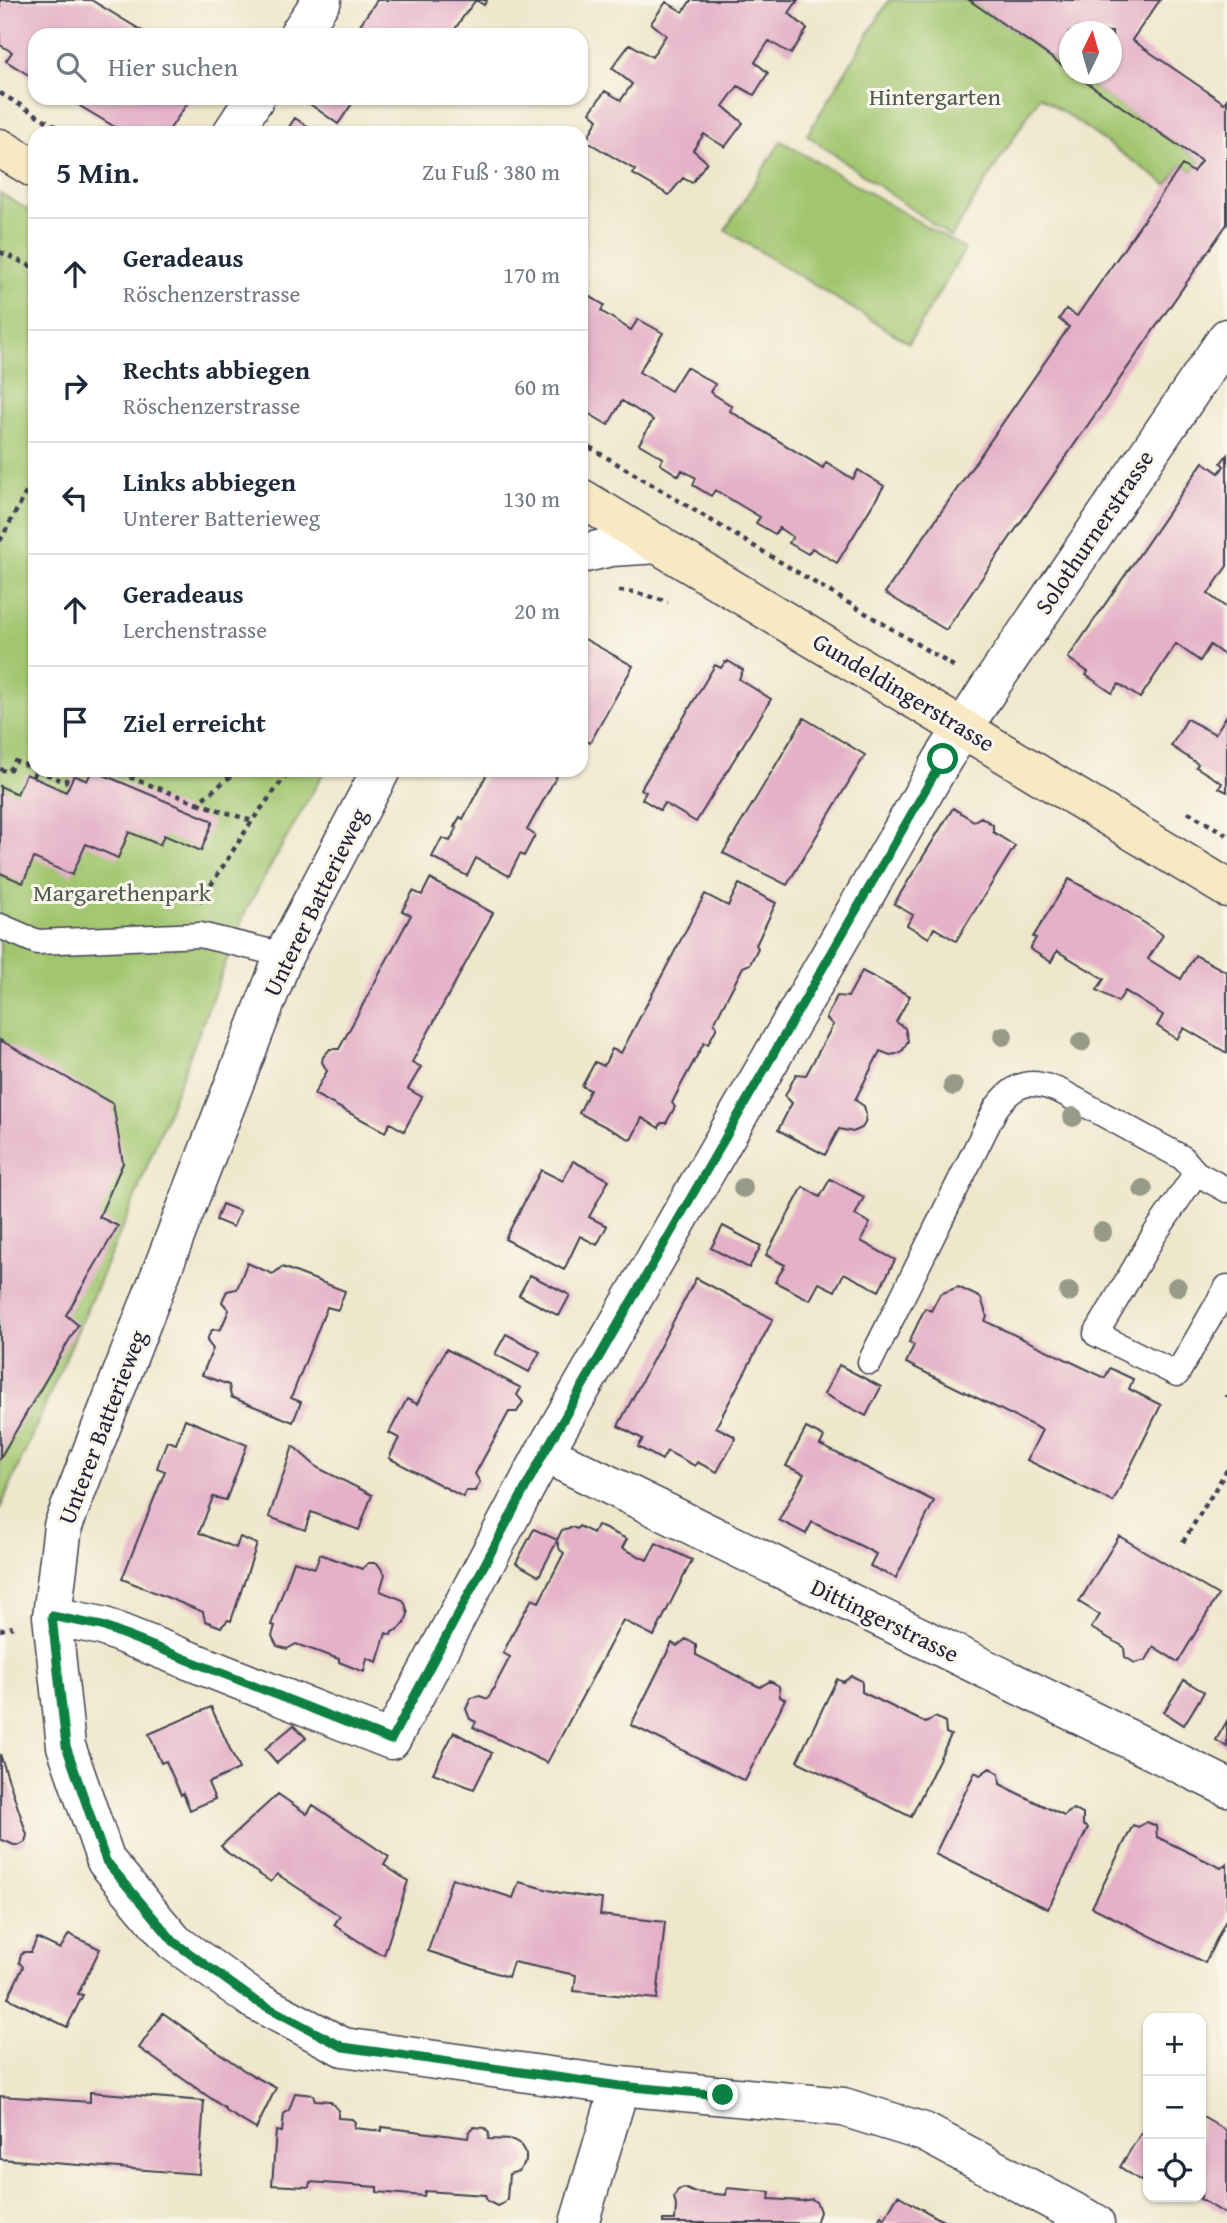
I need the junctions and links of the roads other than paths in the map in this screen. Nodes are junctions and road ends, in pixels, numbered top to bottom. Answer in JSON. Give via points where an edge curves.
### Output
{"nodes":[{"id":1,"x":322,"y":0,"type":"edge"},
{"id":2,"x":303,"y":28,"type":"edge"},
{"id":3,"x":250,"y":105,"type":"edge"},
{"id":4,"x":237,"y":126,"type":"edge"},
{"id":5,"x":0,"y":148,"type":"edge"},
{"id":6,"x":28,"y":165,"type":"edge"},
{"id":7,"x":1227,"y":338,"type":"edge"},
{"id":8,"x":588,"y":502,"type":"edge"},
{"id":9,"x":660,"y":544,"type":"junction"},
{"id":10,"x":588,"y":552,"type":"edge"},
{"id":11,"x":962,"y":728,"type":"junction"},
{"id":12,"x":377,"y":777,"type":"edge"},
{"id":13,"x":1227,"y":888,"type":"edge"},
{"id":14,"x":0,"y":926,"type":"edge"},
{"id":15,"x":284,"y":955,"type":"junction"},
{"id":16,"x":1196,"y":1173,"type":"junction"},
{"id":17,"x":1227,"y":1190,"type":"edge"},
{"id":18,"x":1227,"y":1287,"type":"edge"},
{"id":19,"x":870,"y":1362,"type":"dead end"},
{"id":20,"x":544,"y":1453,"type":"junction"},
{"id":21,"x":52,"y":1616,"type":"junction"},
{"id":22,"x":1227,"y":1787,"type":"edge"},
{"id":23,"x":620,"y":2086,"type":"junction"},
{"id":24,"x":579,"y":2223,"type":"edge"},
{"id":25,"x":1095,"y":2223,"type":"edge"}],
"edges":[{"from":1,"to":2,"type":"street"},
{"from":3,"to":4,"type":"street"},
{"from":5,"to":6,"type":"main road"},
{"from":7,"to":11,"type":"street","name":"Solothurnerstrasse"},
{"from":8,"to":9,"type":"main road","name":"Gundeldingerstrasse"},
{"from":9,"to":10,"type":"street"},
{"from":9,"to":11,"type":"main road","name":"Gundeldingerstrasse"},
{"from":11,"to":13,"type":"main road","name":"Gundeldingerstrasse"},
{"from":11,"to":20,"type":"street","name":"Solothurnerstrasse"},
{"from":12,"to":15,"type":"street","name":"Unterer Batterieweg"},
{"from":14,"to":15,"type":"lane","via":[[37,942],[200,935]]},
{"from":15,"to":21,"type":"street","name":"Unterer Batterieweg","via":[[62,1526]]},
{"from":16,"to":17,"type":"lane"},
{"from":16,"to":18,"type":"lane","via":[[1096,1334],[1177,1374]]},
{"from":16,"to":19,"type":"lane","via":[[1183,1158],[1062,1092],[1042,1084],[1022,1084],[996,1108]]},
{"from":20,"to":21,"type":"street","name":"Solothurnerstrasse","via":[[391,1740],[102,1626]]},
{"from":20,"to":22,"type":"street","name":"Dittingerstrasse"},
{"from":21,"to":23,"type":"street","name":"Unterer Batterieweg","via":[[66,1746],[106,1861],[174,1942],[254,2000],[343,2047]]},
{"from":23,"to":24,"type":"street"},
{"from":23,"to":25,"type":"street","name":"Unterer Batterieweg","via":[[843,2106],[924,2132]]}]}
